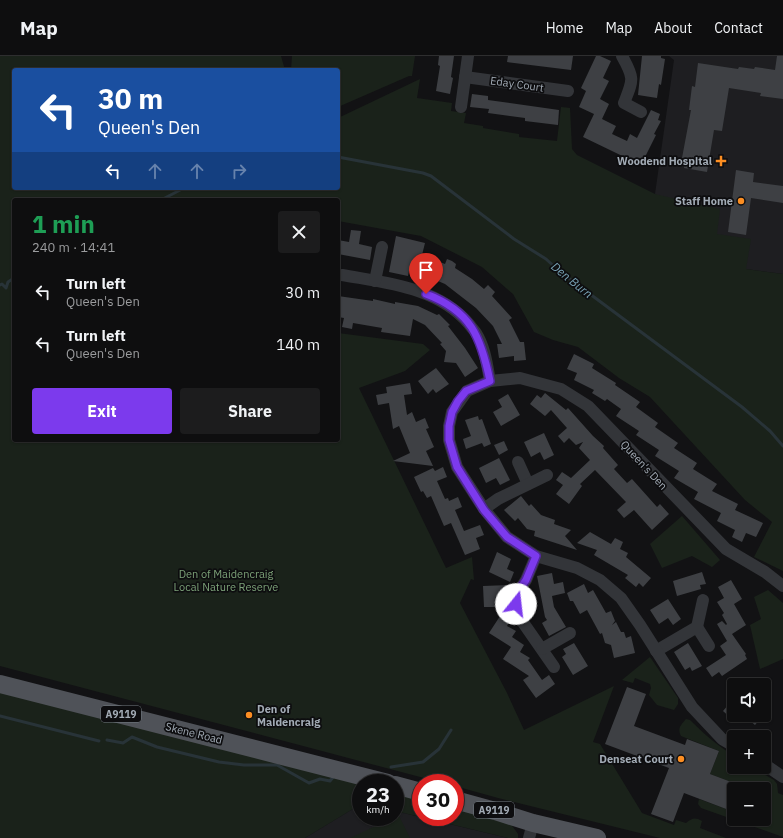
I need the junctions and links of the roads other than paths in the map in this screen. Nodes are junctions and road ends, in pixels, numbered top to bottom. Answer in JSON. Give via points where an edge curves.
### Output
{"nodes":[{"id":1,"x":468,"y":56,"type":"edge"},
{"id":2,"x":622,"y":56,"type":"edge"},
{"id":3,"x":465,"y":77,"type":"junction"},
{"id":4,"x":568,"y":91,"type":"dead end"},
{"id":5,"x":461,"y":107,"type":"dead end"},
{"id":6,"x":641,"y":112,"type":"dead end"},
{"id":7,"x":382,"y":247,"type":"dead end"},
{"id":8,"x":342,"y":275,"type":"dead end"},
{"id":9,"x":375,"y":281,"type":"junction"},
{"id":10,"x":490,"y":381,"type":"junction"},
{"id":11,"x":518,"y":462,"type":"dead end"},
{"id":12,"x":547,"y":475,"type":"dead end"},
{"id":13,"x":528,"y":484,"type":"junction"},
{"id":14,"x":484,"y":510,"type":"junction"},
{"id":15,"x":536,"y":556,"type":"junction"},
{"id":16,"x":783,"y":586,"type":"edge"},
{"id":17,"x":704,"y":600,"type":"dead end"},
{"id":18,"x":697,"y":627,"type":"junction"},
{"id":19,"x":570,"y":634,"type":"dead end"},
{"id":20,"x":709,"y":646,"type":"dead end"},
{"id":21,"x":542,"y":649,"type":"junction"},
{"id":22,"x":656,"y":651,"type":"junction"},
{"id":23,"x":554,"y":667,"type":"dead end"},
{"id":24,"x":0,"y":684,"type":"edge"},
{"id":25,"x":727,"y":742,"type":"edge"},
{"id":26,"x":771,"y":769,"type":"edge"},
{"id":27,"x":353,"y":774,"type":"edge"},
{"id":28,"x":783,"y":777,"type":"edge"},
{"id":29,"x":464,"y":802,"type":"edge"},
{"id":30,"x":531,"y":830,"type":"edge"},
{"id":31,"x":596,"y":838,"type":"edge"}],
"edges":[{"from":1,"to":3,"type":"street"},
{"from":2,"to":6,"type":"street","via":[[629,68],[632,82],[624,104]]},
{"from":3,"to":4,"type":"street","name":"Eday Court"},
{"from":3,"to":5,"type":"street"},
{"from":7,"to":9,"type":"street"},
{"from":8,"to":9,"type":"street"},
{"from":9,"to":10,"type":"street","via":[[439,299],[460,314],[476,333],[485,355]]},
{"from":10,"to":14,"type":"street","name":"Queen's Den","via":[[466,391],[452,412],[449,426],[449,440],[457,467]]},
{"from":10,"to":16,"type":"street","name":"Queen's Den","via":[[520,378],[561,389],[588,406],[726,549],[766,572]]},
{"from":11,"to":13,"type":"street"},
{"from":12,"to":13,"type":"street"},
{"from":13,"to":14,"type":"street","via":[[498,499]]},
{"from":14,"to":15,"type":"street","name":"Queen's Den","via":[[507,537]]},
{"from":15,"to":21,"type":"street","via":[[519,590],[516,604],[522,621]]},
{"from":15,"to":22,"type":"street","name":"Queen's Den","via":[[577,568],[600,580],[621,598]]},
{"from":17,"to":18,"type":"street"},
{"from":18,"to":20,"type":"street"},
{"from":18,"to":22,"type":"street"},
{"from":19,"to":21,"type":"street"},
{"from":21,"to":23,"type":"street"},
{"from":22,"to":25,"type":"street","name":"Queen's Den","via":[[692,707]]},
{"from":24,"to":27,"type":"main road","name":"Skene Road","number":"A9119"},
{"from":26,"to":28,"type":"street"},
{"from":29,"to":30,"type":"main road","number":"A9119","via":[[495,811]]},
{"from":30,"to":31,"type":"main road","number":"A9119"}]}
